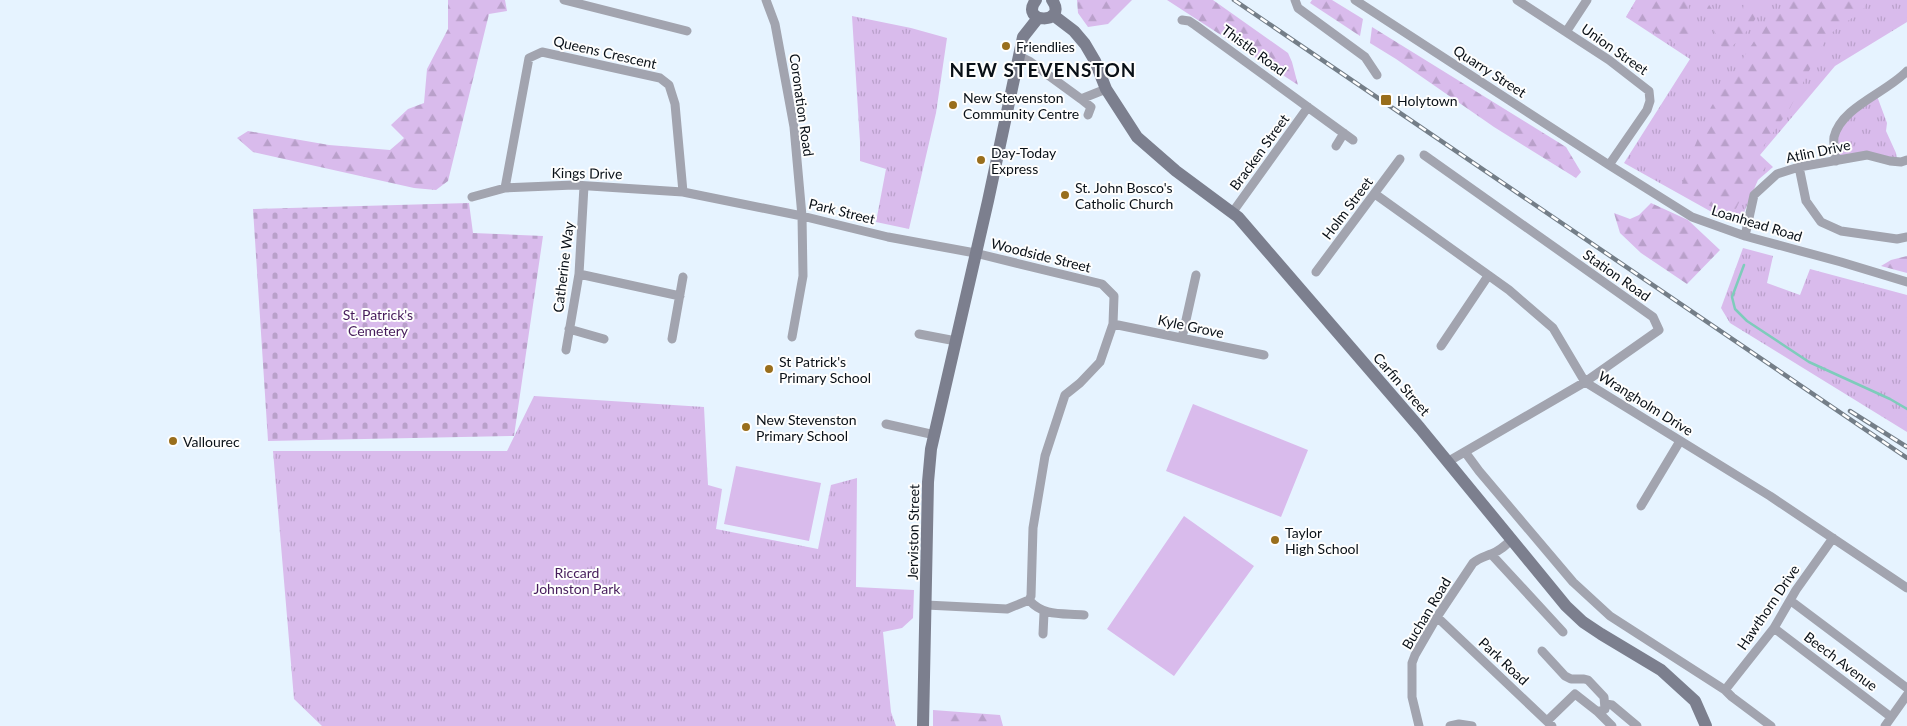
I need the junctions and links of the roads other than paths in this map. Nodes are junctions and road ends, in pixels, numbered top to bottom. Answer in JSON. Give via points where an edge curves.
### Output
{"nodes":[{"id":1,"x":566,"y":0,"type":"edge"},
{"id":2,"x":766,"y":0,"type":"edge"},
{"id":3,"x":1035,"y":0,"type":"edge"},
{"id":4,"x":1052,"y":0,"type":"edge"},
{"id":5,"x":1295,"y":0,"type":"edge"},
{"id":6,"x":1355,"y":0,"type":"edge"},
{"id":7,"x":1517,"y":0,"type":"edge"},
{"id":8,"x":1587,"y":0,"type":"edge"},
{"id":9,"x":1053,"y":15,"type":"junction"},
{"id":10,"x":1038,"y":18,"type":"junction"},
{"id":11,"x":1182,"y":20,"type":"dead end"},
{"id":12,"x":687,"y":31,"type":"dead end"},
{"id":13,"x":1566,"y":32,"type":"junction"},
{"id":14,"x":1018,"y":56,"type":"junction"},
{"id":15,"x":1907,"y":71,"type":"edge"},
{"id":16,"x":1377,"y":75,"type":"dead end"},
{"id":17,"x":1106,"y":89,"type":"junction"},
{"id":18,"x":1081,"y":99,"type":"junction"},
{"id":19,"x":1308,"y":107,"type":"junction"},
{"id":20,"x":1088,"y":115,"type":"dead end"},
{"id":21,"x":1344,"y":133,"type":"junction"},
{"id":22,"x":1353,"y":140,"type":"dead end"},
{"id":23,"x":1336,"y":146,"type":"dead end"},
{"id":24,"x":1424,"y":155,"type":"dead end"},
{"id":25,"x":1400,"y":159,"type":"dead end"},
{"id":26,"x":1836,"y":160,"type":"junction"},
{"id":27,"x":1907,"y":160,"type":"edge"},
{"id":28,"x":1609,"y":165,"type":"junction"},
{"id":29,"x":1799,"y":167,"type":"junction"},
{"id":30,"x":584,"y":186,"type":"junction"},
{"id":31,"x":505,"y":188,"type":"junction"},
{"id":32,"x":683,"y":192,"type":"junction"},
{"id":33,"x":1375,"y":194,"type":"junction"},
{"id":34,"x":472,"y":197,"type":"dead end"},
{"id":35,"x":702,"y":197,"type":"joint"},
{"id":36,"x":1232,"y":213,"type":"junction"},
{"id":37,"x":802,"y":216,"type":"junction"},
{"id":38,"x":1745,"y":236,"type":"junction"},
{"id":39,"x":1907,"y":237,"type":"edge"},
{"id":40,"x":975,"y":253,"type":"junction"},
{"id":41,"x":1316,"y":272,"type":"dead end"},
{"id":42,"x":579,"y":274,"type":"junction"},
{"id":43,"x":1196,"y":274,"type":"dead end"},
{"id":44,"x":1488,"y":276,"type":"junction"},
{"id":45,"x":683,"y":277,"type":"dead end"},
{"id":46,"x":1907,"y":282,"type":"edge"},
{"id":47,"x":680,"y":296,"type":"junction"},
{"id":48,"x":1113,"y":324,"type":"junction"},
{"id":49,"x":570,"y":329,"type":"junction"},
{"id":50,"x":919,"y":334,"type":"dead end"},
{"id":51,"x":792,"y":337,"type":"dead end"},
{"id":52,"x":1182,"y":338,"type":"junction"},
{"id":53,"x":604,"y":339,"type":"dead end"},
{"id":54,"x":672,"y":339,"type":"dead end"},
{"id":55,"x":956,"y":341,"type":"junction"},
{"id":56,"x":1441,"y":346,"type":"dead end"},
{"id":57,"x":566,"y":350,"type":"dead end"},
{"id":58,"x":1264,"y":355,"type":"dead end"},
{"id":59,"x":1585,"y":382,"type":"junction"},
{"id":60,"x":886,"y":424,"type":"dead end"},
{"id":61,"x":935,"y":435,"type":"junction"},
{"id":62,"x":1680,"y":441,"type":"junction"},
{"id":63,"x":1466,"y":452,"type":"junction"},
{"id":64,"x":1448,"y":461,"type":"junction"},
{"id":65,"x":1641,"y":506,"type":"dead end"},
{"id":66,"x":1832,"y":538,"type":"junction"},
{"id":67,"x":1512,"y":539,"type":"junction"},
{"id":68,"x":1491,"y":554,"type":"junction"},
{"id":69,"x":1907,"y":588,"type":"edge"},
{"id":70,"x":1029,"y":600,"type":"junction"},
{"id":71,"x":1791,"y":601,"type":"junction"},
{"id":72,"x":926,"y":605,"type":"junction"},
{"id":73,"x":1044,"y":612,"type":"junction"},
{"id":74,"x":1084,"y":615,"type":"dead end"},
{"id":75,"x":1437,"y":617,"type":"junction"},
{"id":76,"x":1774,"y":628,"type":"junction"},
{"id":77,"x":1563,"y":632,"type":"dead end"},
{"id":78,"x":1043,"y":634,"type":"dead end"},
{"id":79,"x":1542,"y":651,"type":"dead end"},
{"id":80,"x":1907,"y":688,"type":"edge"},
{"id":81,"x":1684,"y":690,"type":"junction"},
{"id":82,"x":1725,"y":690,"type":"junction"},
{"id":83,"x":1907,"y":695,"type":"edge"},
{"id":84,"x":1606,"y":704,"type":"junction"},
{"id":85,"x":1598,"y":712,"type":"junction"},
{"id":86,"x":1891,"y":717,"type":"junction"},
{"id":87,"x":1550,"y":724,"type":"edge"},
{"id":88,"x":923,"y":726,"type":"edge"},
{"id":89,"x":1419,"y":726,"type":"edge"},
{"id":90,"x":1450,"y":726,"type":"edge"},
{"id":91,"x":1472,"y":726,"type":"edge"},
{"id":92,"x":1612,"y":726,"type":"edge"},
{"id":93,"x":1638,"y":726,"type":"edge"},
{"id":94,"x":1696,"y":726,"type":"edge"},
{"id":95,"x":1706,"y":726,"type":"edge"},
{"id":96,"x":1771,"y":726,"type":"edge"},
{"id":97,"x":1885,"y":726,"type":"edge"}],
"edges":[{"from":1,"to":12,"type":"street"},
{"from":2,"to":37,"type":"street","name":"Coronation Road","via":[[775,24],[794,128]]},
{"from":3,"to":10,"type":"main road","via":[[1032,8]]},
{"from":4,"to":9,"type":"main road"},
{"from":5,"to":16,"type":"street","via":[[1298,8],[1365,57]]},
{"from":6,"to":28,"type":"street","name":"Quarry Street"},
{"from":7,"to":13,"type":"street","name":"Union Street"},
{"from":8,"to":13,"type":"street"},
{"from":9,"to":10,"type":"main road","via":[[1047,19]]},
{"from":9,"to":17,"type":"main road","name":"Carfin Street","via":[[1085,44]]},
{"from":10,"to":14,"type":"main road","name":"Jerviston Street","via":[[1023,37]]},
{"from":11,"to":19,"type":"street","name":"Thistle Road","via":[[1195,25]]},
{"from":13,"to":28,"type":"street","name":"Union Street","via":[[1649,91],[1647,110]]},
{"from":14,"to":18,"type":"street"},
{"from":14,"to":40,"type":"main road","name":"Jerviston Street"},
{"from":15,"to":26,"type":"street","via":[[1846,116],[1834,138]]},
{"from":17,"to":18,"type":"street"},
{"from":17,"to":36,"type":"main road","name":"Carfin Street","via":[[1137,137]]},
{"from":18,"to":20,"type":"street","via":[[1091,107]]},
{"from":19,"to":21,"type":"street","name":"Thistle Road"},
{"from":19,"to":36,"type":"street","name":"Bracken Street"},
{"from":21,"to":22,"type":"street","name":"Thistle Road"},
{"from":21,"to":23,"type":"street"},
{"from":24,"to":59,"type":"street","name":"Station Road","via":[[1653,317],[1659,330]]},
{"from":25,"to":33,"type":"street","name":"Holm Street"},
{"from":26,"to":27,"type":"street","name":"Atlin Drive","via":[[1867,155],[1890,161]]},
{"from":26,"to":29,"type":"street","name":"Atlin Drive"},
{"from":28,"to":38,"type":"street","name":"Loanhead Road","via":[[1692,217]]},
{"from":29,"to":38,"type":"street","name":"Atlin Drive","via":[[1777,174],[1754,196]]},
{"from":29,"to":39,"type":"street","via":[[1806,201],[1821,222],[1840,231],[1896,239]]},
{"from":30,"to":31,"type":"street","name":"Kings Drive"},
{"from":30,"to":32,"type":"street","name":"Kings Drive"},
{"from":30,"to":42,"type":"street","name":"Catherine Way"},
{"from":31,"to":32,"type":"street","name":"Queens Crescent","via":[[529,58],[542,52],[660,78],[669,85],[675,104]]},
{"from":31,"to":34,"type":"street","name":"Kings Drive"},
{"from":32,"to":35,"type":"street","name":"Kings Drive"},
{"from":33,"to":41,"type":"street","name":"Holm Street"},
{"from":33,"to":44,"type":"street","name":"Wrangholm Drive"},
{"from":35,"to":37,"type":"street","name":"Park Street"},
{"from":36,"to":64,"type":"main road","name":"Carfin Street"},
{"from":37,"to":40,"type":"street","name":"Park Street","via":[[888,237]]},
{"from":37,"to":51,"type":"street","name":"Coronation Road","via":[[803,276]]},
{"from":38,"to":46,"type":"street","name":"Loanhead Road"},
{"from":40,"to":48,"type":"street","name":"Woodside Street","via":[[1102,284],[1114,296]]},
{"from":40,"to":55,"type":"main road","name":"Jerviston Street"},
{"from":42,"to":47,"type":"street"},
{"from":42,"to":49,"type":"street","name":"Catherine Way"},
{"from":43,"to":52,"type":"street"},
{"from":44,"to":56,"type":"street"},
{"from":44,"to":59,"type":"street","name":"Wrangholm Drive","via":[[1553,328]]},
{"from":45,"to":47,"type":"street"},
{"from":47,"to":54,"type":"street"},
{"from":48,"to":52,"type":"street","name":"Kyle Grove"},
{"from":48,"to":70,"type":"street","name":"Woodside Street","via":[[1100,362],[1064,395],[1046,456],[1033,528]]},
{"from":49,"to":53,"type":"street"},
{"from":49,"to":57,"type":"street","name":"Catherine Way"},
{"from":50,"to":55,"type":"street"},
{"from":52,"to":58,"type":"street","name":"Kyle Grove"},
{"from":55,"to":61,"type":"main road","name":"Jerviston Street"},
{"from":59,"to":62,"type":"street","name":"Wrangholm Drive"},
{"from":59,"to":63,"type":"street","name":"Station Road"},
{"from":60,"to":61,"type":"street"},
{"from":61,"to":72,"type":"main road","name":"Jerviston Street","via":[[928,482]]},
{"from":62,"to":65,"type":"street"},
{"from":62,"to":66,"type":"street","name":"Wrangholm Drive"},
{"from":63,"to":64,"type":"street","name":"Station Road"},
{"from":63,"to":82,"type":"street","via":[[1573,582],[1610,616]]},
{"from":64,"to":67,"type":"main road","name":"Carfin Street"},
{"from":66,"to":69,"type":"street","name":"Wrangholm Drive"},
{"from":66,"to":71,"type":"street","name":"Hawthorn Drive"},
{"from":67,"to":68,"type":"street","name":"Buchan Road"},
{"from":67,"to":81,"type":"main road","name":"Carfin Street","via":[[1566,606],[1584,622],[1661,670]]},
{"from":68,"to":75,"type":"street","name":"Buchan Road","via":[[1473,563]]},
{"from":68,"to":77,"type":"street"},
{"from":70,"to":72,"type":"street","via":[[1007,609]]},
{"from":70,"to":73,"type":"street"},
{"from":71,"to":76,"type":"street","name":"Hawthorn Drive"},
{"from":71,"to":80,"type":"street","name":"Beech Avenue"},
{"from":72,"to":88,"type":"main road","name":"Jerviston Street"},
{"from":73,"to":74,"type":"street"},
{"from":73,"to":78,"type":"street"},
{"from":75,"to":87,"type":"street","name":"Park Road"},
{"from":75,"to":89,"type":"street","name":"Buchan Road","via":[[1412,663],[1412,697]]},
{"from":76,"to":82,"type":"street","name":"Hawthorn Drive"},
{"from":76,"to":86,"type":"street","name":"Beech Avenue"},
{"from":79,"to":84,"type":"street","via":[[1564,676],[1588,680],[1604,697]]},
{"from":81,"to":94,"type":"main road","name":"Carfin Street"},
{"from":81,"to":95,"type":"main road","name":"Carfin Street","via":[[1695,701]]},
{"from":82,"to":96,"type":"street"},
{"from":83,"to":86,"type":"street"},
{"from":84,"to":85,"type":"street","via":[[1605,709]]},
{"from":84,"to":93,"type":"street","via":[[1612,705]]},
{"from":85,"to":87,"type":"street","via":[[1576,694]]},
{"from":85,"to":92,"type":"street"},
{"from":86,"to":97,"type":"street"},
{"from":90,"to":91,"type":"street"}]}
